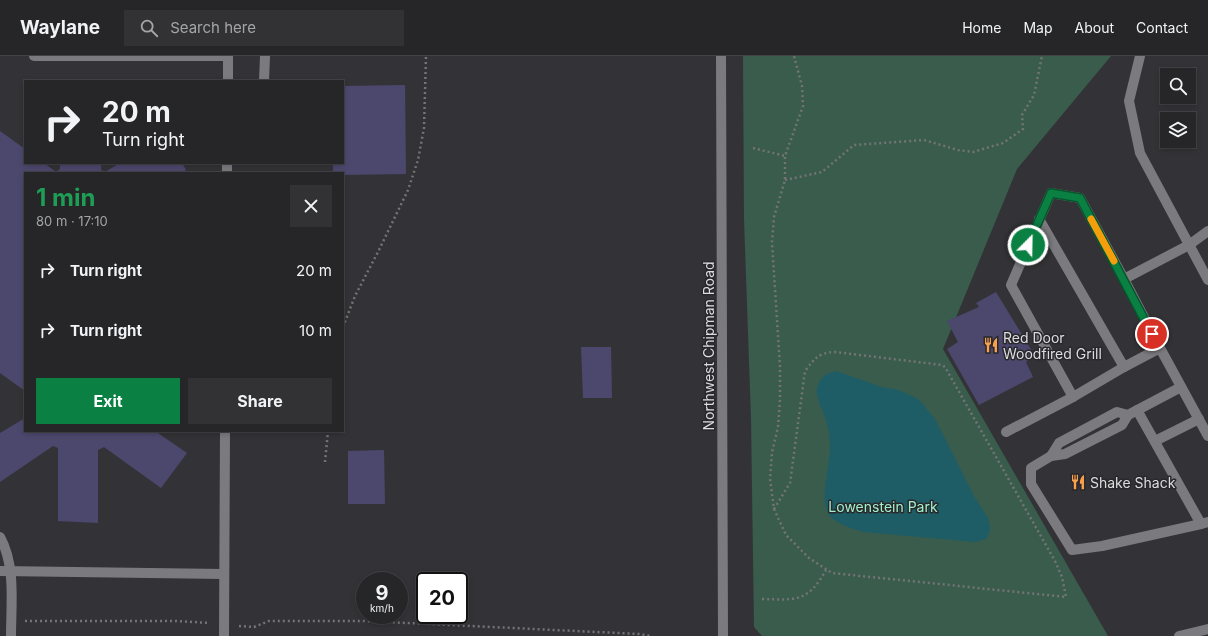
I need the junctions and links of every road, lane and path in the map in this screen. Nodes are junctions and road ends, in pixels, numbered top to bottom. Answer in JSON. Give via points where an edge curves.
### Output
{"nodes":[{"id":1,"x":34,"y":56,"type":"edge"},
{"id":2,"x":228,"y":56,"type":"edge"},
{"id":3,"x":265,"y":56,"type":"edge"},
{"id":4,"x":426,"y":56,"type":"edge"},
{"id":5,"x":720,"y":56,"type":"edge"},
{"id":6,"x":794,"y":56,"type":"edge"},
{"id":7,"x":1042,"y":56,"type":"edge"},
{"id":8,"x":1140,"y":56,"type":"edge"},
{"id":9,"x":228,"y":80,"type":"edge"},
{"id":10,"x":264,"y":80,"type":"edge"},
{"id":11,"x":753,"y":148,"type":"dead end"},
{"id":12,"x":785,"y":156,"type":"junction"},
{"id":13,"x":785,"y":180,"type":"junction"},
{"id":14,"x":1039,"y":219,"type":"junction"},
{"id":15,"x":1208,"y":231,"type":"edge"},
{"id":16,"x":1189,"y":245,"type":"junction"},
{"id":17,"x":1124,"y":279,"type":"junction"},
{"id":18,"x":1208,"y":280,"type":"edge"},
{"id":19,"x":344,"y":325,"type":"edge"},
{"id":20,"x":1160,"y":348,"type":"junction"},
{"id":21,"x":1124,"y":367,"type":"junction"},
{"id":22,"x":1181,"y":387,"type":"junction"},
{"id":23,"x":1073,"y":397,"type":"junction"},
{"id":24,"x":1133,"y":412,"type":"junction"},
{"id":25,"x":1199,"y":419,"type":"junction"},
{"id":26,"x":225,"y":432,"type":"edge"},
{"id":27,"x":328,"y":432,"type":"edge"},
{"id":28,"x":1006,"y":432,"type":"dead end"},
{"id":29,"x":1208,"y":436,"type":"edge"},
{"id":30,"x":1154,"y":441,"type":"junction"},
{"id":31,"x":1051,"y":456,"type":"junction"},
{"id":32,"x":325,"y":462,"type":"dead end"},
{"id":33,"x":774,"y":509,"type":"junction"},
{"id":34,"x":1204,"y":523,"type":"edge"},
{"id":35,"x":0,"y":537,"type":"edge"},
{"id":36,"x":826,"y":570,"type":"junction"},
{"id":37,"x":0,"y":571,"type":"edge"},
{"id":38,"x":11,"y":571,"type":"junction"},
{"id":39,"x":224,"y":574,"type":"junction"},
{"id":40,"x":762,"y":599,"type":"dead end"},
{"id":41,"x":11,"y":621,"type":"junction"},
{"id":42,"x":224,"y":624,"type":"junction"},
{"id":43,"x":1208,"y":629,"type":"edge"},
{"id":44,"x":11,"y":636,"type":"edge"},
{"id":45,"x":224,"y":636,"type":"edge"},
{"id":46,"x":651,"y":636,"type":"edge"},
{"id":47,"x":723,"y":636,"type":"edge"},
{"id":48,"x":1179,"y":636,"type":"edge"}],
"edges":[{"from":1,"to":2,"type":"main road"},
{"from":2,"to":9,"type":"main road"},
{"from":3,"to":10,"type":"main road"},
{"from":4,"to":19,"type":"path","via":[[424,128],[418,160],[408,190],[355,296]]},
{"from":5,"to":47,"type":"main road","name":"Northwest Chipman Road"},
{"from":6,"to":12,"type":"path","via":[[802,86],[803,106]]},
{"from":7,"to":13,"type":"path","via":[[1034,95],[1022,115],[1023,129],[1003,143],[973,152],[924,140],[854,145],[822,172]]},
{"from":8,"to":16,"type":"main road","via":[[1129,101],[1140,153]]},
{"from":11,"to":12,"type":"path"},
{"from":12,"to":13,"type":"path"},
{"from":13,"to":33,"type":"path","via":[[774,217],[772,242],[780,367],[778,427],[772,452],[770,480]]},
{"from":14,"to":17,"type":"main road","via":[[1051,193],[1080,198]]},
{"from":14,"to":21,"type":"main road"},
{"from":14,"to":23,"type":"main road","via":[[1011,285]]},
{"from":15,"to":16,"type":"main road"},
{"from":16,"to":17,"type":"main road"},
{"from":16,"to":18,"type":"main road"},
{"from":17,"to":20,"type":"main road"},
{"from":20,"to":21,"type":"main road"},
{"from":20,"to":22,"type":"main road"},
{"from":21,"to":23,"type":"main road"},
{"from":22,"to":24,"type":"main road"},
{"from":22,"to":25,"type":"main road"},
{"from":23,"to":28,"type":"main road"},
{"from":24,"to":30,"type":"main road"},
{"from":24,"to":31,"type":"main road","via":[[1122,425],[1065,454]]},
{"from":24,"to":31,"type":"main road","via":[[1117,412],[1066,439],[1059,443]]},
{"from":25,"to":29,"type":"main road"},
{"from":25,"to":30,"type":"main road"},
{"from":26,"to":39,"type":"main road"},
{"from":27,"to":32,"type":"path"},
{"from":30,"to":34,"type":"main road"},
{"from":31,"to":34,"type":"main road","via":[[1030,468],[1031,484],[1072,550],[1102,546]]},
{"from":33,"to":36,"type":"path","via":[[786,535],[809,558]]},
{"from":33,"to":36,"type":"path","via":[[790,483],[805,371],[813,360],[824,353],[835,352],[942,365],[1055,560],[1066,597],[832,573]]},
{"from":35,"to":38,"type":"main road"},
{"from":36,"to":40,"type":"path","via":[[814,589],[805,595],[788,600]]},
{"from":37,"to":38,"type":"main road"},
{"from":38,"to":39,"type":"main road"},
{"from":38,"to":41,"type":"main road"},
{"from":39,"to":42,"type":"main road"},
{"from":41,"to":42,"type":"path","via":[[176,621]]},
{"from":41,"to":44,"type":"main road"},
{"from":42,"to":45,"type":"main road"},
{"from":42,"to":46,"type":"path","via":[[254,627],[269,621],[365,622]]},
{"from":43,"to":48,"type":"main road"}]}
